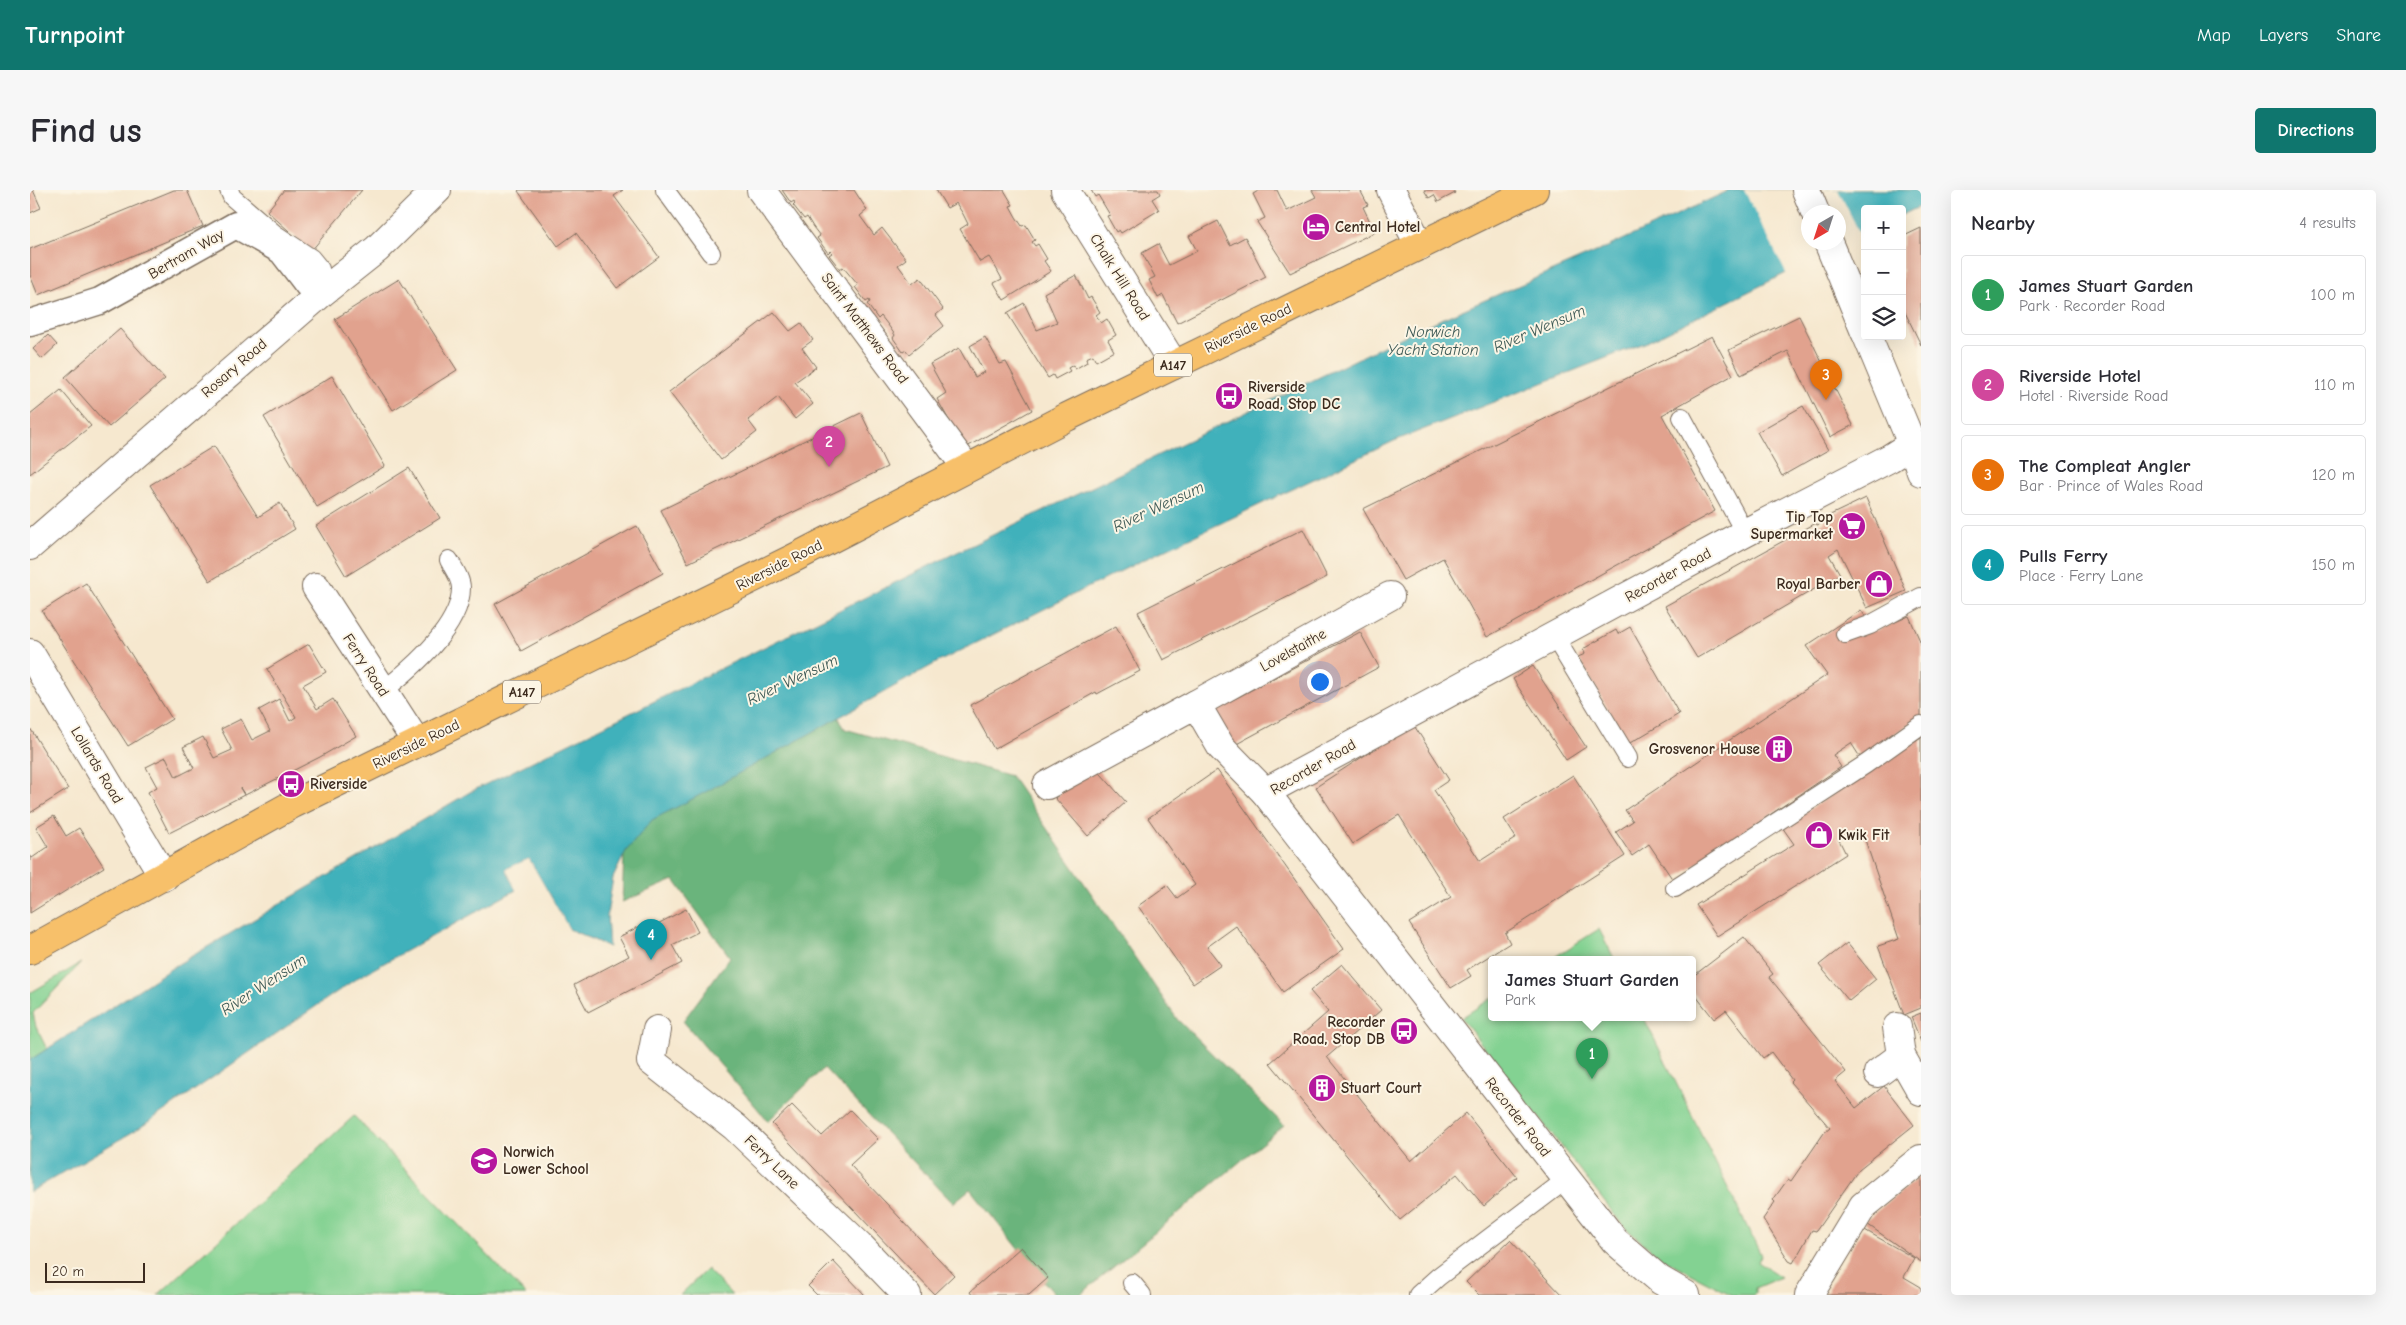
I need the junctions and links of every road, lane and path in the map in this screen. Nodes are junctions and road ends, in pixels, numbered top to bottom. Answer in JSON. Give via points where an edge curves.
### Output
{"nodes":[{"id":1,"x":229,"y":190,"type":"edge"},
{"id":2,"x":436,"y":190,"type":"edge"},
{"id":3,"x":665,"y":190,"type":"edge"},
{"id":4,"x":761,"y":190,"type":"edge"},
{"id":5,"x":1065,"y":190,"type":"edge"},
{"id":6,"x":1391,"y":190,"type":"edge"},
{"id":7,"x":1534,"y":190,"type":"edge"},
{"id":8,"x":1806,"y":190,"type":"edge"},
{"id":9,"x":1813,"y":205,"type":"edge"},
{"id":10,"x":1420,"y":246,"type":"junction"},
{"id":11,"x":1831,"y":250,"type":"edge"},
{"id":12,"x":711,"y":253,"type":"dead end"},
{"id":13,"x":324,"y":291,"type":"junction"},
{"id":14,"x":30,"y":323,"type":"edge"},
{"id":15,"x":1861,"y":323,"type":"edge"},
{"id":16,"x":1869,"y":340,"type":"edge"},
{"id":17,"x":1174,"y":365,"type":"junction"},
{"id":18,"x":1682,"y":417,"type":"dead end"},
{"id":19,"x":1917,"y":451,"type":"edge"},
{"id":20,"x":966,"y":467,"type":"junction"},
{"id":21,"x":1921,"y":472,"type":"edge"},
{"id":22,"x":1745,"y":533,"type":"junction"},
{"id":23,"x":32,"y":541,"type":"edge"},
{"id":24,"x":449,"y":560,"type":"dead end"},
{"id":25,"x":316,"y":587,"type":"dead end"},
{"id":26,"x":1390,"y":596,"type":"dead end"},
{"id":27,"x":1921,"y":598,"type":"edge"},
{"id":28,"x":1845,"y":634,"type":"dead end"},
{"id":29,"x":1554,"y":636,"type":"junction"},
{"id":30,"x":30,"y":653,"type":"edge"},
{"id":31,"x":383,"y":692,"type":"junction"},
{"id":32,"x":1196,"y":704,"type":"junction"},
{"id":33,"x":1921,"y":725,"type":"edge"},
{"id":34,"x":417,"y":743,"type":"junction"},
{"id":35,"x":1628,"y":758,"type":"dead end"},
{"id":36,"x":1047,"y":785,"type":"dead end"},
{"id":37,"x":1265,"y":792,"type":"junction"},
{"id":38,"x":164,"y":877,"type":"junction"},
{"id":39,"x":1675,"y":888,"type":"dead end"},
{"id":40,"x":30,"y":950,"type":"edge"},
{"id":41,"x":1897,"y":1027,"type":"dead end"},
{"id":42,"x":658,"y":1030,"type":"dead end"},
{"id":43,"x":1901,"y":1056,"type":"junction"},
{"id":44,"x":1878,"y":1074,"type":"dead end"},
{"id":45,"x":1921,"y":1091,"type":"edge"},
{"id":46,"x":1921,"y":1159,"type":"edge"},
{"id":47,"x":1567,"y":1179,"type":"junction"},
{"id":48,"x":907,"y":1295,"type":"edge"},
{"id":49,"x":1418,"y":1295,"type":"edge"},
{"id":50,"x":1686,"y":1295,"type":"edge"},
{"id":51,"x":1809,"y":1295,"type":"edge"}],
"edges":[{"from":1,"to":13,"type":"lane","via":[[232,197],[275,234],[311,258],[320,269]]},
{"from":2,"to":13,"type":"street","name":"Rosary Road","via":[[377,249]]},
{"from":3,"to":12,"type":"lane"},
{"from":4,"to":20,"type":"street","name":"Saint Matthews Road"},
{"from":5,"to":17,"type":"street","name":"Chalk Hill Road"},
{"from":6,"to":10,"type":"street"},
{"from":7,"to":10,"type":"main road","name":"Riverside Road","number":"A147"},
{"from":8,"to":9,"type":"street"},
{"from":10,"to":17,"type":"main road","name":"Riverside Road","number":"A147"},
{"from":11,"to":15,"type":"street"},
{"from":13,"to":14,"type":"street","name":"Bertram Way","via":[[308,284],[282,251],[236,225],[100,301]]},
{"from":13,"to":23,"type":"street","name":"Rosary Road"},
{"from":16,"to":19,"type":"street"},
{"from":17,"to":20,"type":"main road","name":"Riverside Road","number":"A147"},
{"from":18,"to":22,"type":"lane"},
{"from":19,"to":21,"type":"street"},
{"from":19,"to":22,"type":"street","name":"Recorder Road","via":[[1866,471]]},
{"from":20,"to":34,"type":"main road","name":"Riverside Road","number":"A147","via":[[794,558]]},
{"from":22,"to":29,"type":"street","name":"Recorder Road"},
{"from":24,"to":31,"type":"lane","via":[[461,588],[457,608],[418,663]]},
{"from":25,"to":31,"type":"street","name":"Ferry Road"},
{"from":26,"to":32,"type":"street","name":"Lovelstaithe"},
{"from":27,"to":28,"type":"lane","via":[[1870,625]]},
{"from":29,"to":35,"type":"lane"},
{"from":29,"to":37,"type":"street","name":"Recorder Road"},
{"from":30,"to":38,"type":"street","name":"Lollards Road"},
{"from":31,"to":34,"type":"street","name":"Ferry Road"},
{"from":32,"to":36,"type":"street","name":"Lovelstaithe"},
{"from":32,"to":37,"type":"street","via":[[1221,747]]},
{"from":33,"to":39,"type":"lane"},
{"from":34,"to":38,"type":"main road","name":"Riverside Road","number":"A147","via":[[293,804]]},
{"from":37,"to":47,"type":"street","name":"Recorder Road"},
{"from":38,"to":40,"type":"main road","name":"Riverside Road","number":"A147"},
{"from":41,"to":43,"type":"street"},
{"from":42,"to":48,"type":"street","name":"Ferry Lane","via":[[651,1061],[735,1127]]},
{"from":43,"to":44,"type":"street"},
{"from":43,"to":45,"type":"street"},
{"from":46,"to":51,"type":"street","via":[[1863,1206]]},
{"from":47,"to":49,"type":"lane"},
{"from":47,"to":50,"type":"street","name":"Recorder Road","via":[[1614,1241],[1660,1280]]}]}
